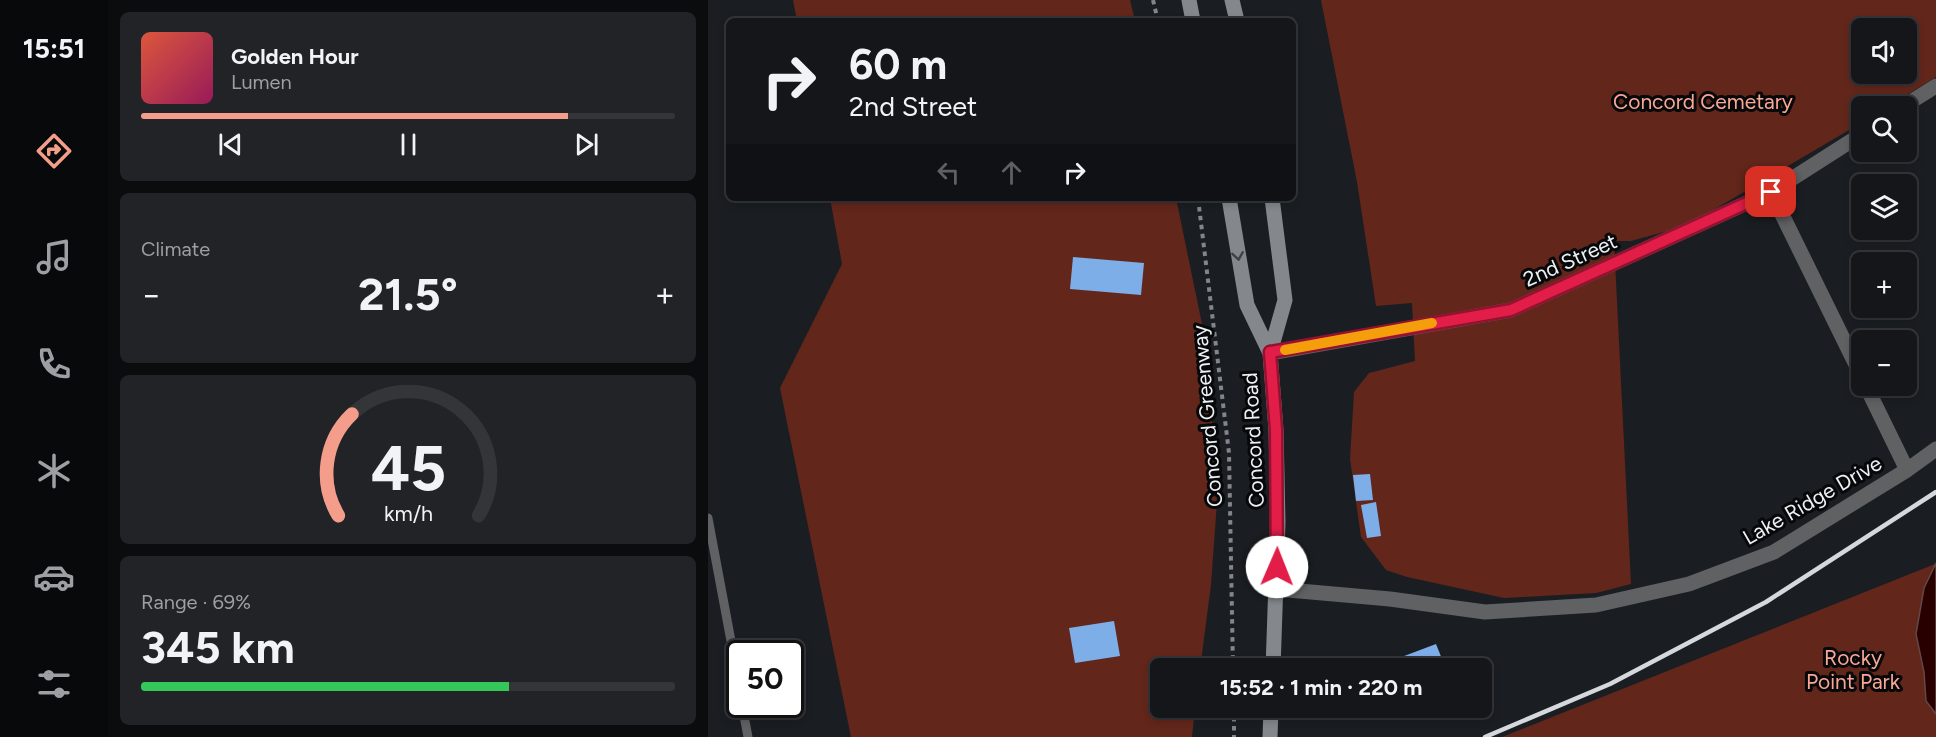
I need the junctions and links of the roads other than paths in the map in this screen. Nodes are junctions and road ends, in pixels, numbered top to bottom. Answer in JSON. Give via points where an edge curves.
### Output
{"nodes":[{"id":1,"x":1189,"y":0,"type":"edge"},
{"id":2,"x":1232,"y":0,"type":"edge"},
{"id":3,"x":1193,"y":18,"type":"edge"},
{"id":4,"x":1236,"y":18,"type":"edge"},
{"id":5,"x":1936,"y":86,"type":"edge"},
{"id":6,"x":1917,"y":98,"type":"edge"},
{"id":7,"x":1851,"y":141,"type":"edge"},
{"id":8,"x":1771,"y":192,"type":"junction"},
{"id":9,"x":1229,"y":201,"type":"edge"},
{"id":10,"x":1272,"y":201,"type":"edge"},
{"id":11,"x":1270,"y":352,"type":"junction"},
{"id":12,"x":1851,"y":355,"type":"edge"},
{"id":13,"x":1871,"y":396,"type":"edge"},
{"id":14,"x":1936,"y":449,"type":"edge"},
{"id":15,"x":1907,"y":470,"type":"junction"},
{"id":16,"x":708,"y":518,"type":"edge"},
{"id":17,"x":1277,"y":589,"type":"junction"},
{"id":18,"x":731,"y":640,"type":"edge"},
{"id":19,"x":1274,"y":658,"type":"edge"},
{"id":20,"x":744,"y":718,"type":"edge"},
{"id":21,"x":1271,"y":718,"type":"edge"},
{"id":22,"x":748,"y":737,"type":"edge"},
{"id":23,"x":1270,"y":737,"type":"edge"}],
"edges":[{"from":1,"to":3,"type":"main road"},
{"from":2,"to":4,"type":"main road"},
{"from":5,"to":6,"type":"street"},
{"from":7,"to":8,"type":"street","name":"2nd Street"},
{"from":8,"to":11,"type":"street","name":"2nd Street","via":[[1511,310]]},
{"from":8,"to":12,"type":"street"},
{"from":9,"to":11,"type":"main road","name":"Concord Road","one_way":true,"via":[[1246,305]]},
{"from":10,"to":11,"type":"main road","name":"Concord Road","via":[[1285,300]]},
{"from":11,"to":17,"type":"main road","name":"Concord Road","via":[[1277,453]]},
{"from":13,"to":15,"type":"street"},
{"from":14,"to":15,"type":"street","name":"Lake Ridge Drive"},
{"from":15,"to":17,"type":"street","name":"Lake Ridge Drive","via":[[1774,552],[1689,584],[1596,605],[1485,612]]},
{"from":16,"to":18,"type":"lane"},
{"from":17,"to":19,"type":"main road","name":"Concord Road"},
{"from":20,"to":22,"type":"lane"},
{"from":21,"to":23,"type":"main road"}]}
